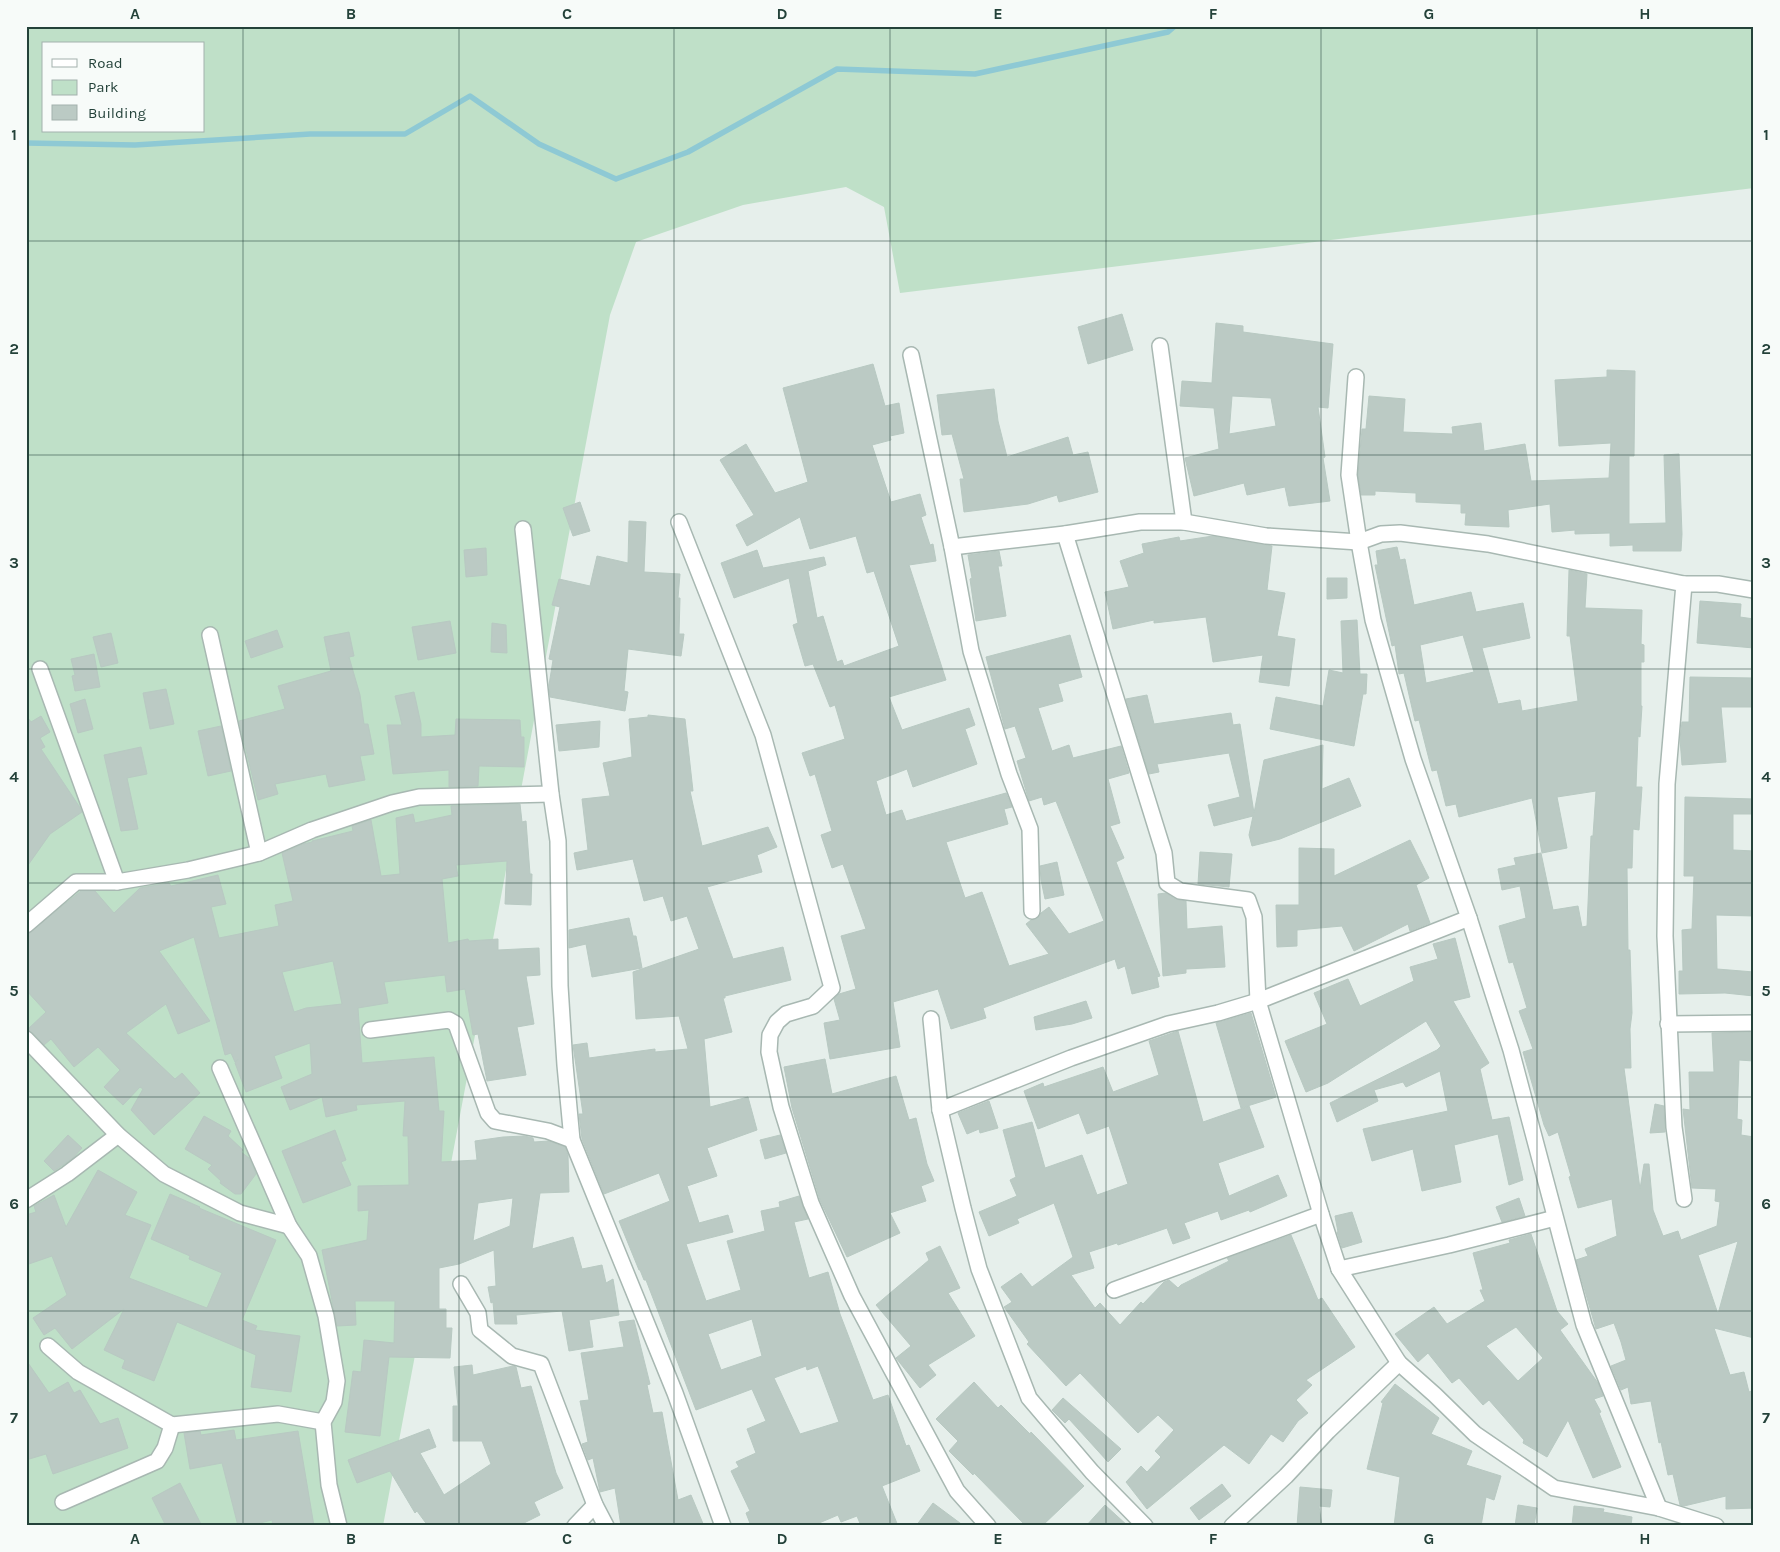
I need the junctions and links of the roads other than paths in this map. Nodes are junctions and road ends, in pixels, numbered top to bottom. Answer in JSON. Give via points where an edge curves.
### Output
{"nodes":[{"id":1,"x":1160,"y":346,"type":"dead end"},
{"id":2,"x":911,"y":355,"type":"dead end"},
{"id":3,"x":1356,"y":377,"type":"dead end"},
{"id":4,"x":679,"y":522,"type":"dead end"},
{"id":5,"x":1184,"y":522,"type":"junction"},
{"id":6,"x":524,"y":529,"type":"dead end"},
{"id":7,"x":1064,"y":534,"type":"junction"},
{"id":8,"x":1359,"y":542,"type":"junction"},
{"id":9,"x":952,"y":547,"type":"junction"},
{"id":10,"x":1684,"y":584,"type":"junction"},
{"id":11,"x":1754,"y":590,"type":"edge"},
{"id":12,"x":210,"y":635,"type":"dead end"},
{"id":13,"x":40,"y":669,"type":"dead end"},
{"id":14,"x":551,"y":794,"type":"junction"},
{"id":15,"x":259,"y":853,"type":"junction"},
{"id":16,"x":116,"y":882,"type":"junction"},
{"id":17,"x":1032,"y":911,"type":"dead end"},
{"id":18,"x":1469,"y":918,"type":"junction"},
{"id":19,"x":26,"y":925,"type":"edge"},
{"id":20,"x":1258,"y":1001,"type":"junction"},
{"id":21,"x":931,"y":1019,"type":"dead end"},
{"id":22,"x":1754,"y":1023,"type":"edge"},
{"id":23,"x":1668,"y":1024,"type":"junction"},
{"id":24,"x":370,"y":1030,"type":"dead end"},
{"id":25,"x":26,"y":1039,"type":"edge"},
{"id":26,"x":220,"y":1068,"type":"dead end"},
{"id":27,"x":940,"y":1110,"type":"junction"},
{"id":28,"x":118,"y":1134,"type":"junction"},
{"id":29,"x":572,"y":1140,"type":"junction"},
{"id":30,"x":1684,"y":1199,"type":"dead end"},
{"id":31,"x":26,"y":1200,"type":"edge"},
{"id":32,"x":1321,"y":1214,"type":"junction"},
{"id":33,"x":1555,"y":1218,"type":"junction"},
{"id":34,"x":290,"y":1226,"type":"junction"},
{"id":35,"x":1339,"y":1269,"type":"junction"},
{"id":36,"x":461,"y":1284,"type":"dead end"},
{"id":37,"x":1114,"y":1290,"type":"dead end"},
{"id":38,"x":48,"y":1346,"type":"dead end"},
{"id":39,"x":1399,"y":1363,"type":"junction"},
{"id":40,"x":322,"y":1422,"type":"junction"},
{"id":41,"x":172,"y":1425,"type":"junction"},
{"id":42,"x":63,"y":1502,"type":"dead end"},
{"id":43,"x":595,"y":1505,"type":"junction"},
{"id":44,"x":1659,"y":1508,"type":"junction"},
{"id":45,"x":339,"y":1526,"type":"edge"},
{"id":46,"x":576,"y":1526,"type":"edge"},
{"id":47,"x":606,"y":1526,"type":"edge"},
{"id":48,"x":723,"y":1526,"type":"edge"},
{"id":49,"x":988,"y":1526,"type":"edge"},
{"id":50,"x":1144,"y":1526,"type":"edge"},
{"id":51,"x":1232,"y":1526,"type":"edge"},
{"id":52,"x":1716,"y":1526,"type":"edge"}],
"edges":[{"from":1,"to":5,"type":"street"},
{"from":2,"to":9,"type":"street"},
{"from":3,"to":8,"type":"street","via":[[1350,474]]},
{"from":4,"to":49,"type":"street","via":[[763,735],[832,988],[813,1006],[786,1014],[770,1035],[768,1052],[781,1107],[811,1204],[852,1296],[957,1491]]},
{"from":5,"to":7,"type":"street","via":[[1140,522]]},
{"from":5,"to":8,"type":"street","via":[[1266,536]]},
{"from":6,"to":14,"type":"street"},
{"from":7,"to":9,"type":"street"},
{"from":7,"to":20,"type":"street","via":[[1164,853],[1167,883],[1180,891],[1248,900],[1254,917]]},
{"from":8,"to":10,"type":"street","via":[[1381,534],[1400,533],[1488,544]]},
{"from":8,"to":18,"type":"street","via":[[1373,620],[1402,724]]},
{"from":9,"to":17,"type":"street","via":[[970,652],[1030,829]]},
{"from":10,"to":11,"type":"street","via":[[1718,584]]},
{"from":10,"to":23,"type":"street","via":[[1667,784],[1665,936]]},
{"from":12,"to":15,"type":"street"},
{"from":13,"to":16,"type":"street"},
{"from":14,"to":15,"type":"street","via":[[419,797],[321,827]]},
{"from":14,"to":29,"type":"street","via":[[558,841],[560,986]]},
{"from":15,"to":16,"type":"street","via":[[188,870]]},
{"from":16,"to":19,"type":"street","via":[[76,882]]},
{"from":18,"to":20,"type":"street"},
{"from":18,"to":33,"type":"street","via":[[1512,1050]]},
{"from":20,"to":27,"type":"street","via":[[1160,1027]]},
{"from":20,"to":32,"type":"street"},
{"from":21,"to":27,"type":"street"},
{"from":22,"to":23,"type":"street"},
{"from":23,"to":30,"type":"street","via":[[1674,1127]]},
{"from":24,"to":29,"type":"street","via":[[449,1020],[456,1024],[488,1113],[495,1121],[548,1130]]},
{"from":25,"to":28,"type":"street"},
{"from":26,"to":34,"type":"street"},
{"from":27,"to":50,"type":"street","via":[[980,1269],[1029,1398],[1092,1472]]},
{"from":28,"to":31,"type":"street","via":[[67,1174]]},
{"from":28,"to":34,"type":"street","via":[[164,1174],[240,1213]]},
{"from":29,"to":48,"type":"street","via":[[675,1393]]},
{"from":32,"to":35,"type":"street"},
{"from":32,"to":37,"type":"street"},
{"from":33,"to":35,"type":"street"},
{"from":33,"to":44,"type":"street","via":[[1584,1325]]},
{"from":34,"to":40,"type":"street","via":[[309,1256],[326,1316],[337,1381],[334,1402]]},
{"from":35,"to":39,"type":"street"},
{"from":36,"to":43,"type":"street","via":[[478,1313],[480,1330],[512,1356],[542,1364]]},
{"from":38,"to":41,"type":"street","via":[[78,1372]]},
{"from":39,"to":44,"type":"street","via":[[1475,1434],[1554,1488]]},
{"from":39,"to":51,"type":"street"},
{"from":40,"to":41,"type":"street","via":[[278,1414]]},
{"from":40,"to":45,"type":"street","via":[[328,1484]]},
{"from":41,"to":42,"type":"street","via":[[157,1461]]},
{"from":43,"to":46,"type":"street"},
{"from":43,"to":47,"type":"street"},
{"from":44,"to":52,"type":"street"}]}
